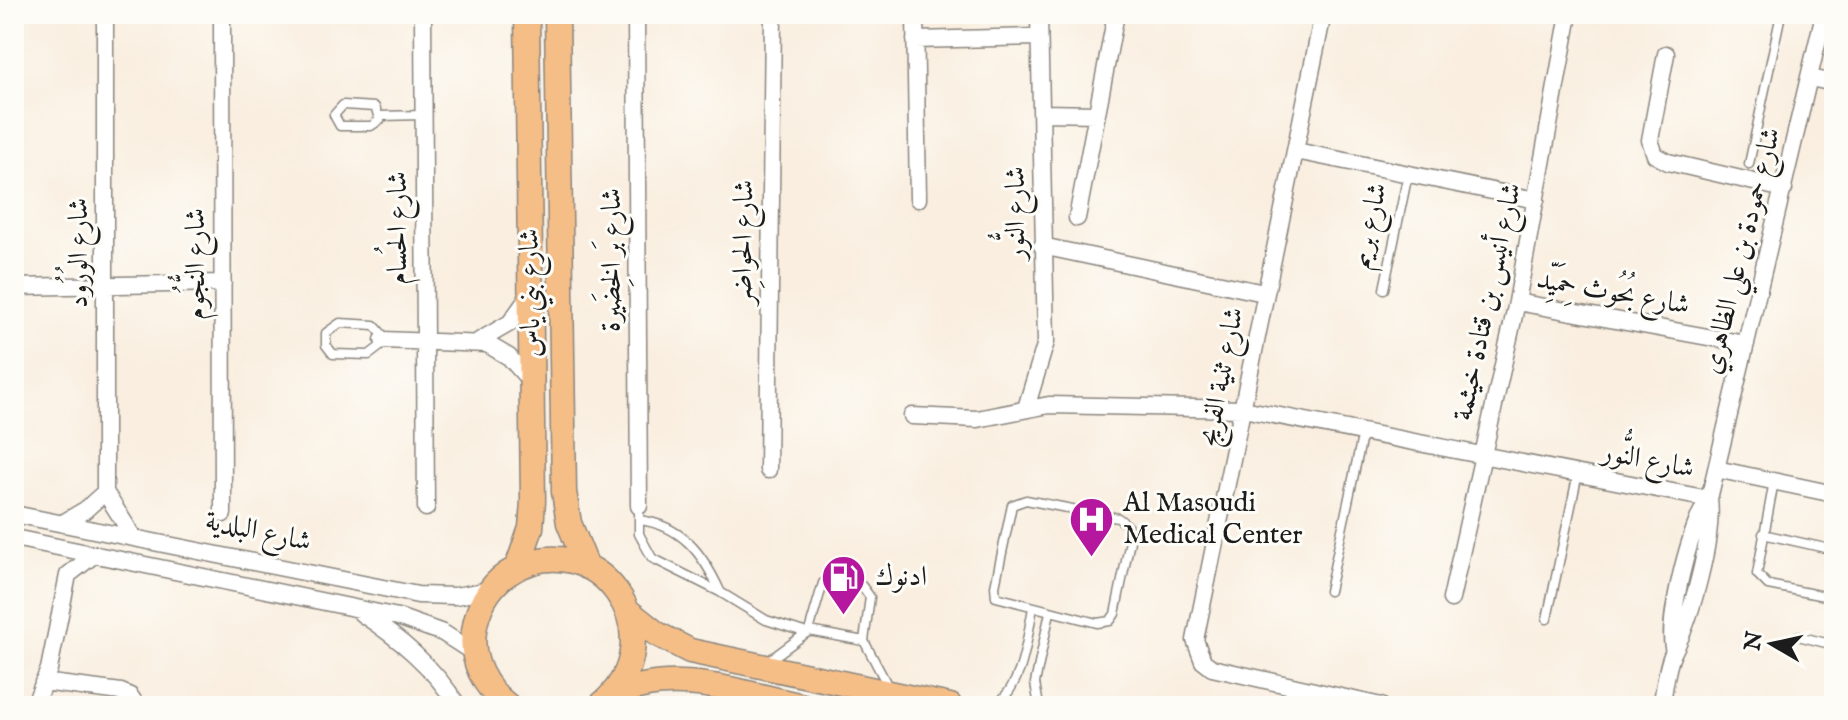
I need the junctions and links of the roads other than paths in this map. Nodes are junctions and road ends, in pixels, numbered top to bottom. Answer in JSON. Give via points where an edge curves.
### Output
{"nodes":[{"id":1,"x":105,"y":14,"type":"edge"},
{"id":2,"x":222,"y":14,"type":"edge"},
{"id":3,"x":423,"y":14,"type":"edge"},
{"id":4,"x":527,"y":14,"type":"edge"},
{"id":5,"x":557,"y":14,"type":"edge"},
{"id":6,"x":636,"y":14,"type":"edge"},
{"id":7,"x":773,"y":14,"type":"edge"},
{"id":8,"x":915,"y":14,"type":"edge"},
{"id":9,"x":1039,"y":14,"type":"edge"},
{"id":10,"x":1116,"y":14,"type":"edge"},
{"id":11,"x":1323,"y":14,"type":"edge"},
{"id":12,"x":1569,"y":14,"type":"edge"},
{"id":13,"x":1781,"y":14,"type":"edge"},
{"id":14,"x":1824,"y":14,"type":"edge"},
{"id":15,"x":1039,"y":37,"type":"junction"},
{"id":16,"x":915,"y":40,"type":"junction"},
{"id":17,"x":1666,"y":54,"type":"dead end"},
{"id":18,"x":1810,"y":78,"type":"junction"},
{"id":19,"x":1834,"y":83,"type":"edge"},
{"id":20,"x":1043,"y":113,"type":"junction"},
{"id":21,"x":1097,"y":114,"type":"junction"},
{"id":22,"x":423,"y":115,"type":"junction"},
{"id":23,"x":380,"y":116,"type":"junction"},
{"id":24,"x":1296,"y":151,"type":"junction"},
{"id":25,"x":1749,"y":164,"type":"dead end"},
{"id":26,"x":1408,"y":174,"type":"junction"},
{"id":27,"x":1784,"y":189,"type":"junction"},
{"id":28,"x":918,"y":199,"type":"dead end"},
{"id":29,"x":1536,"y":200,"type":"junction"},
{"id":30,"x":1077,"y":218,"type":"dead end"},
{"id":31,"x":1042,"y":246,"type":"junction"},
{"id":32,"x":223,"y":283,"type":"junction"},
{"id":33,"x":105,"y":285,"type":"junction"},
{"id":34,"x":14,"y":287,"type":"edge"},
{"id":35,"x":1384,"y":289,"type":"dead end"},
{"id":36,"x":530,"y":293,"type":"junction"},
{"id":37,"x":1264,"y":293,"type":"junction"},
{"id":38,"x":1517,"y":302,"type":"junction"},
{"id":39,"x":383,"y":340,"type":"junction"},
{"id":40,"x":425,"y":341,"type":"junction"},
{"id":41,"x":479,"y":341,"type":"junction"},
{"id":42,"x":1746,"y":344,"type":"junction"},
{"id":43,"x":532,"y":383,"type":"junction"},
{"id":44,"x":1026,"y":408,"type":"junction"},
{"id":45,"x":1243,"y":409,"type":"junction"},
{"id":46,"x":912,"y":416,"type":"dead end"},
{"id":47,"x":1363,"y":432,"type":"junction"},
{"id":48,"x":1483,"y":455,"type":"junction"},
{"id":49,"x":1716,"y":469,"type":"junction"},
{"id":50,"x":768,"y":470,"type":"dead end"},
{"id":51,"x":1578,"y":473,"type":"junction"},
{"id":52,"x":1774,"y":481,"type":"junction"},
{"id":53,"x":105,"y":492,"type":"junction"},
{"id":54,"x":1834,"y":494,"type":"edge"},
{"id":55,"x":1709,"y":499,"type":"junction"},
{"id":56,"x":426,"y":508,"type":"dead end"},
{"id":57,"x":639,"y":513,"type":"junction"},
{"id":58,"x":14,"y":514,"type":"edge"},
{"id":59,"x":223,"y":514,"type":"dead end"},
{"id":60,"x":63,"y":523,"type":"junction"},
{"id":61,"x":1763,"y":534,"type":"junction"},
{"id":62,"x":14,"y":538,"type":"edge"},
{"id":63,"x":134,"y":538,"type":"junction"},
{"id":64,"x":52,"y":546,"type":"junction"},
{"id":65,"x":1834,"y":550,"type":"edge"},
{"id":66,"x":95,"y":554,"type":"junction"},
{"id":67,"x":587,"y":567,"type":"junction"},
{"id":68,"x":517,"y":568,"type":"junction"},
{"id":69,"x":68,"y":575,"type":"junction"},
{"id":70,"x":491,"y":590,"type":"junction"},
{"id":71,"x":1329,"y":591,"type":"dead end"},
{"id":72,"x":720,"y":592,"type":"junction"},
{"id":73,"x":1834,"y":598,"type":"edge"},
{"id":74,"x":1451,"y":599,"type":"dead end"},
{"id":75,"x":353,"y":608,"type":"junction"},
{"id":76,"x":1033,"y":608,"type":"junction"},
{"id":77,"x":628,"y":611,"type":"junction"},
{"id":78,"x":1050,"y":612,"type":"junction"},
{"id":79,"x":1547,"y":619,"type":"dead end"},
{"id":80,"x":808,"y":632,"type":"junction"},
{"id":81,"x":1798,"y":636,"type":"dead end"},
{"id":82,"x":864,"y":641,"type":"junction"},
{"id":83,"x":1834,"y":645,"type":"edge"},
{"id":84,"x":476,"y":660,"type":"junction"},
{"id":85,"x":761,"y":666,"type":"junction"},
{"id":86,"x":43,"y":682,"type":"junction"},
{"id":87,"x":893,"y":694,"type":"junction"},
{"id":88,"x":604,"y":702,"type":"edge"},
{"id":89,"x":781,"y":703,"type":"edge"},
{"id":90,"x":34,"y":706,"type":"edge"},
{"id":91,"x":137,"y":706,"type":"edge"},
{"id":92,"x":458,"y":706,"type":"edge"},
{"id":93,"x":485,"y":706,"type":"edge"},
{"id":94,"x":508,"y":706,"type":"edge"},
{"id":95,"x":803,"y":706,"type":"edge"},
{"id":96,"x":950,"y":706,"type":"edge"},
{"id":97,"x":995,"y":706,"type":"edge"},
{"id":98,"x":1039,"y":706,"type":"edge"},
{"id":99,"x":1381,"y":706,"type":"edge"},
{"id":100,"x":1661,"y":706,"type":"edge"}],
"edges":[{"from":1,"to":33,"type":"street","name":"شارع الوُرُود"},
{"from":2,"to":32,"type":"street","name":"شارع النُّجُوم"},
{"from":3,"to":22,"type":"street","name":"شارع الحُسام"},
{"from":4,"to":36,"type":"main road","name":"شارع بني ياس"},
{"from":5,"to":67,"type":"main road","name":"شارع بني ياس","via":[[564,492],[569,523]]},
{"from":6,"to":57,"type":"street","name":"شارع بَر الخِضَيرة"},
{"from":7,"to":50,"type":"street","name":"شارع الحواضِر"},
{"from":8,"to":16,"type":"street"},
{"from":9,"to":15,"type":"street","name":"شارع النُّور"},
{"from":10,"to":21,"type":"street"},
{"from":11,"to":24,"type":"street","name":"شارع ثنية الفريج"},
{"from":12,"to":29,"type":"street","name":"شارع أنيس بن قتادة خيثمة"},
{"from":13,"to":25,"type":"lane"},
{"from":14,"to":18,"type":"street","name":"شارع حمودة بن علي الظاهري"},
{"from":15,"to":16,"type":"street"},
{"from":15,"to":20,"type":"street","name":"شارع النُّور"},
{"from":16,"to":28,"type":"street"},
{"from":17,"to":27,"type":"street","via":[[1650,140],[1655,155]]},
{"from":18,"to":19,"type":"street"},
{"from":18,"to":27,"type":"street","name":"شارع حمودة بن علي الظاهري"},
{"from":20,"to":21,"type":"street"},
{"from":20,"to":31,"type":"street","name":"شارع النُّور"},
{"from":21,"to":30,"type":"street"},
{"from":22,"to":23,"type":"lane"},
{"from":22,"to":40,"type":"street","name":"شارع الحُسام"},
{"from":23,"to":23,"type":"lane","via":[[371,106],[343,105],[334,115],[344,127],[375,125]]},
{"from":24,"to":26,"type":"street","name":"شارع بريم"},
{"from":24,"to":37,"type":"street","name":"شارع ثنية الفريج"},
{"from":26,"to":29,"type":"street","name":"شارع بريم"},
{"from":26,"to":35,"type":"lane","name":"شارع بريم"},
{"from":27,"to":42,"type":"street","name":"شارع حمودة بن علي الظاهري"},
{"from":29,"to":38,"type":"street","name":"شارع أنيس بن قتادة خيثمة"},
{"from":31,"to":37,"type":"street"},
{"from":31,"to":44,"type":"street","name":"شارع النُّور","via":[[1046,342]]},
{"from":32,"to":33,"type":"street"},
{"from":32,"to":59,"type":"street","name":"شارع النُّجُوم"},
{"from":33,"to":34,"type":"street"},
{"from":33,"to":53,"type":"street","name":"شارع الوُرُود"},
{"from":36,"to":41,"type":"street","via":[[510,323]]},
{"from":36,"to":43,"type":"main road","name":"شارع بني ياس"},
{"from":37,"to":45,"type":"street","name":"شارع ثنية الفريج"},
{"from":38,"to":42,"type":"street","name":"شارع بُحُوث حِمَيِّد"},
{"from":38,"to":48,"type":"street","name":"شارع أنيس بن قتادة خيثمة"},
{"from":39,"to":39,"type":"lane","name":"شارع الحُسام","via":[[374,325],[340,323],[329,328],[325,339],[329,350],[339,355],[375,354]]},
{"from":39,"to":40,"type":"street","name":"شارع الحُسام"},
{"from":40,"to":41,"type":"street","name":"شارع الحُسام"},
{"from":40,"to":56,"type":"street","name":"شارع الحُسام"},
{"from":41,"to":43,"type":"street","via":[[509,357]]},
{"from":42,"to":49,"type":"street","name":"شارع حمودة بن علي الظاهري"},
{"from":43,"to":68,"type":"main road","name":"شارع بني ياس","via":[[532,515]]},
{"from":44,"to":45,"type":"street","name":"شارع النُّور","via":[[1076,404]]},
{"from":44,"to":46,"type":"street","name":"شارع النُّور","via":[[977,419]]},
{"from":45,"to":47,"type":"street","name":"شارع النُّور"},
{"from":45,"to":99,"type":"street","name":"شارع ثنية الفريج","via":[[1196,629],[1197,651],[1203,661],[1223,672]]},
{"from":47,"to":48,"type":"street","name":"شارع النُّور"},
{"from":47,"to":71,"type":"lane"},
{"from":48,"to":51,"type":"street","name":"شارع النُّور"},
{"from":48,"to":74,"type":"street","name":"شارع أنيس بن قتادة خيثمة"},
{"from":49,"to":52,"type":"street"},
{"from":49,"to":55,"type":"street","name":"شارع حمودة بن علي الظاهري"},
{"from":51,"to":55,"type":"street","name":"شارع النُّور"},
{"from":51,"to":79,"type":"lane","name":"شارع النُّور"},
{"from":52,"to":54,"type":"street"},
{"from":52,"to":61,"type":"lane"},
{"from":53,"to":60,"type":"street"},
{"from":53,"to":63,"type":"street"},
{"from":55,"to":100,"type":"street","name":"شارع حمودة بن علي الظاهري","via":[[1698,518],[1670,629],[1674,651]]},
{"from":57,"to":72,"type":"lane","via":[[680,534],[702,556]]},
{"from":57,"to":72,"type":"lane","via":[[642,543],[652,558]]},
{"from":58,"to":60,"type":"street","name":"شارع البلدية"},
{"from":60,"to":63,"type":"street","name":"شارع البلدية"},
{"from":61,"to":65,"type":"lane"},
{"from":61,"to":73,"type":"lane","via":[[1756,569],[1763,582]]},
{"from":62,"to":64,"type":"street","name":"شارع البلدية"},
{"from":63,"to":70,"type":"street","name":"شارع البلدية","via":[[418,595]]},
{"from":64,"to":66,"type":"street","name":"شارع البلدية"},
{"from":64,"to":69,"type":"street"},
{"from":66,"to":69,"type":"street"},
{"from":66,"to":75,"type":"street","name":"شارع البلدية"},
{"from":67,"to":68,"type":"main road","via":[[555,559]]},
{"from":67,"to":77,"type":"main road","via":[[607,580]]},
{"from":68,"to":70,"type":"main road"},
{"from":69,"to":86,"type":"street"},
{"from":70,"to":84,"type":"main road","via":[[476,620]]},
{"from":72,"to":80,"type":"lane","via":[[766,620]]},
{"from":75,"to":84,"type":"street","name":"شارع البلدية","via":[[426,625]]},
{"from":75,"to":92,"type":"street","via":[[410,648]]},
{"from":76,"to":78,"type":"lane"},
{"from":76,"to":78,"type":"lane","via":[[1001,601],[994,591],[1016,501],[1123,521],[1131,536],[1113,618],[1101,624]]},
{"from":76,"to":97,"type":"lane","via":[[1016,680]]},
{"from":77,"to":85,"type":"main road","via":[[673,644]]},
{"from":77,"to":88,"type":"main road","via":[[633,638],[629,666]]},
{"from":78,"to":98,"type":"lane","via":[[1035,683]]},
{"from":80,"to":82,"type":"lane"},
{"from":80,"to":82,"type":"lane","via":[[828,580],[867,588]]},
{"from":80,"to":85,"type":"lane"},
{"from":81,"to":83,"type":"lane"},
{"from":82,"to":87,"type":"lane"},
{"from":84,"to":93,"type":"street"},
{"from":84,"to":94,"type":"main road","via":[[486,684]]},
{"from":85,"to":87,"type":"main road"},
{"from":86,"to":90,"type":"street"},
{"from":86,"to":91,"type":"street","via":[[121,692]]},
{"from":87,"to":96,"type":"main road"},
{"from":88,"to":89,"type":"main road","via":[[626,689],[663,681]]},
{"from":89,"to":95,"type":"main road"}]}
